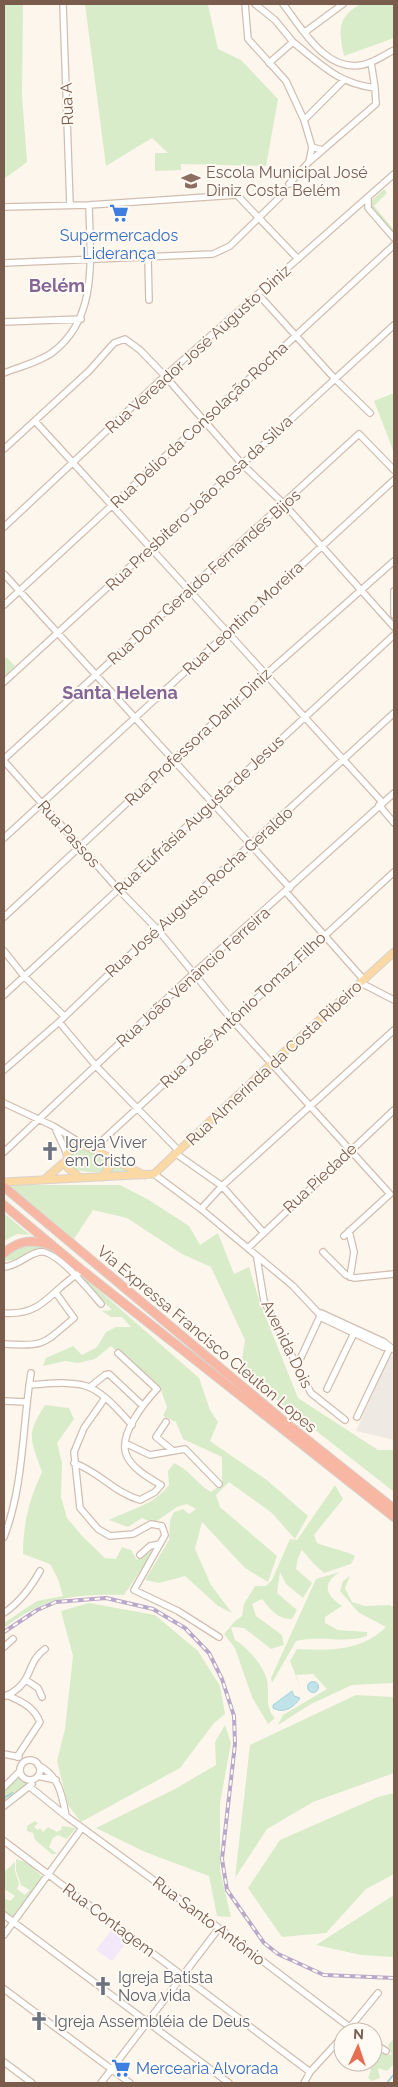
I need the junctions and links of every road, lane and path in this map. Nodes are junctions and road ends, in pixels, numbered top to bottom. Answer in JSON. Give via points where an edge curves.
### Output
{"nodes":[{"id":1,"x":64,"y":4,"type":"edge"},
{"id":2,"x":244,"y":4,"type":"edge"},
{"id":3,"x":255,"y":4,"type":"edge"},
{"id":4,"x":283,"y":4,"type":"edge"},
{"id":5,"x":343,"y":4,"type":"edge"},
{"id":6,"x":305,"y":32,"type":"junction"},
{"id":7,"x":293,"y":42,"type":"junction"},
{"id":8,"x":394,"y":50,"type":"edge"},
{"id":9,"x":371,"y":62,"type":"junction"},
{"id":10,"x":268,"y":63,"type":"junction"},
{"id":11,"x":343,"y":80,"type":"junction"},
{"id":12,"x":375,"y":88,"type":"junction"},
{"id":13,"x":304,"y":120,"type":"junction"},
{"id":14,"x":312,"y":147,"type":"junction"},
{"id":15,"x":322,"y":150,"type":"junction"},
{"id":16,"x":309,"y":162,"type":"junction"},
{"id":17,"x":394,"y":174,"type":"edge"},
{"id":18,"x":289,"y":184,"type":"dead end"},
{"id":19,"x":283,"y":194,"type":"dead end"},
{"id":20,"x":368,"y":198,"type":"junction"},
{"id":21,"x":70,"y":205,"type":"junction"},
{"id":22,"x":89,"y":205,"type":"junction"},
{"id":23,"x":4,"y":207,"type":"edge"},
{"id":24,"x":260,"y":219,"type":"junction"},
{"id":25,"x":394,"y":238,"type":"edge"},
{"id":26,"x":394,"y":245,"type":"edge"},
{"id":27,"x":148,"y":258,"type":"junction"},
{"id":28,"x":298,"y":258,"type":"junction"},
{"id":29,"x":90,"y":261,"type":"junction"},
{"id":30,"x":4,"y":263,"type":"edge"},
{"id":31,"x":258,"y":294,"type":"junction"},
{"id":32,"x":149,"y":300,"type":"dead end"},
{"id":33,"x":81,"y":319,"type":"junction"},
{"id":34,"x":4,"y":322,"type":"edge"},
{"id":35,"x":394,"y":325,"type":"edge"},
{"id":36,"x":295,"y":336,"type":"junction"},
{"id":37,"x":4,"y":373,"type":"edge"},
{"id":38,"x":165,"y":376,"type":"junction"},
{"id":39,"x":335,"y":379,"type":"junction"},
{"id":40,"x":370,"y":412,"type":"dead end"},
{"id":41,"x":35,"y":421,"type":"junction"},
{"id":42,"x":206,"y":421,"type":"junction"},
{"id":43,"x":4,"y":449,"type":"edge"},
{"id":44,"x":73,"y":463,"type":"junction"},
{"id":45,"x":242,"y":464,"type":"junction"},
{"id":46,"x":394,"y":470,"type":"edge"},
{"id":47,"x":394,"y":480,"type":"edge"},
{"id":48,"x":284,"y":504,"type":"junction"},
{"id":49,"x":111,"y":506,"type":"junction"},
{"id":50,"x":4,"y":527,"type":"edge"},
{"id":51,"x":321,"y":547,"type":"junction"},
{"id":52,"x":150,"y":549,"type":"junction"},
{"id":53,"x":394,"y":562,"type":"edge"},
{"id":54,"x":4,"y":574,"type":"edge"},
{"id":55,"x":189,"y":589,"type":"junction"},
{"id":56,"x":20,"y":590,"type":"junction"},
{"id":57,"x":360,"y":590,"type":"junction"},
{"id":58,"x":394,"y":591,"type":"edge"},
{"id":59,"x":4,"y":605,"type":"edge"},
{"id":60,"x":394,"y":615,"type":"edge"},
{"id":61,"x":394,"y":627,"type":"edge"},
{"id":62,"x":227,"y":632,"type":"junction"},
{"id":63,"x":57,"y":634,"type":"junction"},
{"id":64,"x":394,"y":636,"type":"edge"},
{"id":65,"x":96,"y":675,"type":"junction"},
{"id":66,"x":265,"y":675,"type":"junction"},
{"id":67,"x":4,"y":682,"type":"edge"},
{"id":68,"x":394,"y":713,"type":"edge"},
{"id":69,"x":135,"y":718,"type":"junction"},
{"id":70,"x":304,"y":718,"type":"junction"},
{"id":71,"x":174,"y":759,"type":"junction"},
{"id":72,"x":4,"y":760,"type":"edge"},
{"id":73,"x":343,"y":760,"type":"junction"},
{"id":74,"x":394,"y":793,"type":"edge"},
{"id":75,"x":394,"y":798,"type":"edge"},
{"id":76,"x":212,"y":802,"type":"junction"},
{"id":77,"x":41,"y":804,"type":"junction"},
{"id":78,"x":380,"y":804,"type":"junction"},
{"id":79,"x":394,"y":824,"type":"edge"},
{"id":80,"x":4,"y":838,"type":"edge"},
{"id":81,"x":251,"y":844,"type":"junction"},
{"id":82,"x":80,"y":846,"type":"junction"},
{"id":83,"x":394,"y":872,"type":"edge"},
{"id":84,"x":118,"y":889,"type":"junction"},
{"id":85,"x":288,"y":890,"type":"junction"},
{"id":86,"x":4,"y":917,"type":"edge"},
{"id":87,"x":158,"y":930,"type":"junction"},
{"id":88,"x":325,"y":934,"type":"junction"},
{"id":89,"x":4,"y":951,"type":"edge"},
{"id":90,"x":394,"y":952,"type":"edge"},
{"id":91,"x":193,"y":974,"type":"junction"},
{"id":92,"x":24,"y":976,"type":"junction"},
{"id":93,"x":363,"y":981,"type":"junction"},
{"id":94,"x":4,"y":995,"type":"edge"},
{"id":95,"x":394,"y":1000,"type":"edge"},
{"id":96,"x":64,"y":1016,"type":"junction"},
{"id":97,"x":232,"y":1020,"type":"junction"},
{"id":98,"x":60,"y":1022,"type":"junction"},
{"id":99,"x":394,"y":1030,"type":"edge"},
{"id":100,"x":271,"y":1064,"type":"junction"},
{"id":101,"x":96,"y":1066,"type":"junction"},
{"id":102,"x":4,"y":1070,"type":"edge"},
{"id":103,"x":4,"y":1103,"type":"edge"},
{"id":104,"x":312,"y":1106,"type":"junction"},
{"id":105,"x":137,"y":1108,"type":"junction"},
{"id":106,"x":394,"y":1110,"type":"edge"},
{"id":107,"x":36,"y":1120,"type":"junction"},
{"id":108,"x":54,"y":1126,"type":"junction"},
{"id":109,"x":84,"y":1145,"type":"junction"},
{"id":110,"x":93,"y":1149,"type":"junction"},
{"id":111,"x":349,"y":1151,"type":"junction"},
{"id":112,"x":4,"y":1152,"type":"edge"},
{"id":113,"x":177,"y":1152,"type":"junction"},
{"id":114,"x":104,"y":1154,"type":"junction"},
{"id":115,"x":67,"y":1158,"type":"junction"},
{"id":116,"x":154,"y":1174,"type":"junction"},
{"id":117,"x":144,"y":1175,"type":"junction"},
{"id":118,"x":79,"y":1177,"type":"junction"},
{"id":119,"x":104,"y":1177,"type":"junction"},
{"id":120,"x":43,"y":1179,"type":"junction"},
{"id":121,"x":4,"y":1182,"type":"edge"},
{"id":122,"x":222,"y":1186,"type":"junction"},
{"id":123,"x":4,"y":1187,"type":"edge"},
{"id":124,"x":392,"y":1194,"type":"edge"},
{"id":125,"x":4,"y":1205,"type":"edge"},
{"id":126,"x":201,"y":1209,"type":"junction"},
{"id":127,"x":349,"y":1231,"type":"junction"},
{"id":128,"x":263,"y":1232,"type":"junction"},
{"id":129,"x":344,"y":1236,"type":"dead end"},
{"id":130,"x":55,"y":1247,"type":"junction"},
{"id":131,"x":248,"y":1248,"type":"junction"},
{"id":132,"x":323,"y":1252,"type":"dead end"},
{"id":133,"x":4,"y":1253,"type":"edge"},
{"id":134,"x":257,"y":1258,"type":"junction"},
{"id":135,"x":4,"y":1267,"type":"edge"},
{"id":136,"x":79,"y":1273,"type":"junction"},
{"id":137,"x":394,"y":1274,"type":"edge"},
{"id":138,"x":350,"y":1277,"type":"junction"},
{"id":139,"x":56,"y":1293,"type":"junction"},
{"id":140,"x":101,"y":1304,"type":"dead end"},
{"id":141,"x":4,"y":1313,"type":"edge"},
{"id":142,"x":320,"y":1313,"type":"junction"},
{"id":143,"x":354,"y":1333,"type":"junction"},
{"id":144,"x":4,"y":1344,"type":"edge"},
{"id":145,"x":392,"y":1349,"type":"edge"},
{"id":146,"x":118,"y":1353,"type":"dead end"},
{"id":147,"x":297,"y":1366,"type":"junction"},
{"id":148,"x":31,"y":1373,"type":"dead end"},
{"id":149,"x":29,"y":1385,"type":"junction"},
{"id":150,"x":90,"y":1387,"type":"junction"},
{"id":151,"x":327,"y":1389,"type":"dead end"},
{"id":152,"x":105,"y":1398,"type":"junction"},
{"id":153,"x":4,"y":1401,"type":"edge"},
{"id":154,"x":26,"y":1402,"type":"junction"},
{"id":155,"x":142,"y":1405,"type":"junction"},
{"id":156,"x":357,"y":1417,"type":"dead end"},
{"id":157,"x":345,"y":1420,"type":"dead end"},
{"id":158,"x":166,"y":1422,"type":"dead end"},
{"id":159,"x":132,"y":1425,"type":"junction"},
{"id":160,"x":125,"y":1443,"type":"junction"},
{"id":161,"x":172,"y":1450,"type":"junction"},
{"id":162,"x":74,"y":1463,"type":"junction"},
{"id":163,"x":219,"y":1484,"type":"dead end"},
{"id":164,"x":394,"y":1509,"type":"edge"},
{"id":165,"x":394,"y":1517,"type":"edge"},
{"id":166,"x":4,"y":1537,"type":"edge"},
{"id":167,"x":160,"y":1544,"type":"junction"},
{"id":168,"x":140,"y":1554,"type":"dead end"},
{"id":169,"x":40,"y":1571,"type":"dead end"},
{"id":170,"x":4,"y":1613,"type":"edge"},
{"id":171,"x":219,"y":1636,"type":"dead end"},
{"id":172,"x":13,"y":1639,"type":"dead end"},
{"id":173,"x":4,"y":1647,"type":"edge"},
{"id":174,"x":45,"y":1649,"type":"dead end"},
{"id":175,"x":26,"y":1680,"type":"junction"},
{"id":176,"x":5,"y":1696,"type":"edge"},
{"id":177,"x":42,"y":1696,"type":"dead end"},
{"id":178,"x":4,"y":1754,"type":"edge"},
{"id":179,"x":14,"y":1756,"type":"junction"},
{"id":180,"x":31,"y":1760,"type":"junction"},
{"id":181,"x":38,"y":1764,"type":"junction"},
{"id":182,"x":20,"y":1770,"type":"junction"},
{"id":183,"x":37,"y":1777,"type":"junction"},
{"id":184,"x":56,"y":1780,"type":"junction"},
{"id":185,"x":4,"y":1787,"type":"edge"},
{"id":186,"x":30,"y":1787,"type":"junction"},
{"id":187,"x":4,"y":1806,"type":"edge"},
{"id":188,"x":66,"y":1816,"type":"junction"},
{"id":189,"x":82,"y":1828,"type":"junction"},
{"id":190,"x":4,"y":1841,"type":"edge"},
{"id":191,"x":47,"y":1874,"type":"junction"},
{"id":192,"x":4,"y":1915,"type":"edge"},
{"id":193,"x":13,"y":1922,"type":"junction"},
{"id":194,"x":219,"y":1928,"type":"junction"},
{"id":195,"x":4,"y":1935,"type":"edge"},
{"id":196,"x":184,"y":1975,"type":"junction"},
{"id":197,"x":4,"y":1989,"type":"edge"},
{"id":198,"x":378,"y":1993,"type":"dead end"},
{"id":199,"x":148,"y":2022,"type":"junction"},
{"id":200,"x":339,"y":2022,"type":"edge"},
{"id":201,"x":357,"y":2022,"type":"edge"},
{"id":202,"x":333,"y":2047,"type":"edge"},
{"id":203,"x":383,"y":2049,"type":"edge"},
{"id":204,"x":386,"y":2051,"type":"dead end"},
{"id":205,"x":4,"y":2062,"type":"edge"},
{"id":206,"x":112,"y":2069,"type":"junction"},
{"id":207,"x":310,"y":2072,"type":"junction"},
{"id":208,"x":32,"y":2083,"type":"edge"},
{"id":209,"x":101,"y":2083,"type":"edge"},
{"id":210,"x":130,"y":2083,"type":"edge"},
{"id":211,"x":230,"y":2083,"type":"edge"},
{"id":212,"x":304,"y":2083,"type":"edge"}],
"edges":[{"from":1,"to":21,"type":"street","name":"Rua A"},
{"from":2,"to":10,"type":"street","via":[[248,39]]},
{"from":3,"to":7,"type":"street","via":[[275,20]]},
{"from":4,"to":6,"type":"street"},
{"from":5,"to":6,"type":"street"},
{"from":6,"to":9,"type":"street","via":[[318,48],[346,66]]},
{"from":7,"to":10,"type":"street"},
{"from":7,"to":11,"type":"street"},
{"from":8,"to":9,"type":"street"},
{"from":9,"to":12,"type":"street"},
{"from":10,"to":13,"type":"street","via":[[286,81]]},
{"from":11,"to":12,"type":"street","via":[[355,86]]},
{"from":11,"to":13,"type":"street"},
{"from":12,"to":15,"type":"street","via":[[376,104]]},
{"from":13,"to":14,"type":"street"},
{"from":14,"to":15,"type":"street"},
{"from":14,"to":16,"type":"street"},
{"from":15,"to":16,"type":"street"},
{"from":16,"to":18,"type":"street"},
{"from":17,"to":20,"type":"street","name":"Rua Vereador José Augusto Diniz"},
{"from":19,"to":24,"type":"street"},
{"from":20,"to":25,"type":"street","via":[[368,208]]},
{"from":20,"to":28,"type":"street","name":"Rua Vereador José Augusto Diniz"},
{"from":21,"to":22,"type":"street"},
{"from":21,"to":23,"type":"street"},
{"from":22,"to":24,"type":"street","via":[[237,195]]},
{"from":22,"to":29,"type":"street"},
{"from":24,"to":27,"type":"street","via":[[230,246],[213,254]]},
{"from":24,"to":28,"type":"street"},
{"from":26,"to":36,"type":"street","name":"Rua Délio da Consolação Rocha"},
{"from":27,"to":29,"type":"street"},
{"from":27,"to":32,"type":"street"},
{"from":28,"to":31,"type":"street","name":"Rua Vereador José Augusto Diniz"},
{"from":29,"to":30,"type":"street"},
{"from":29,"to":33,"type":"street","via":[[89,288]]},
{"from":31,"to":36,"type":"street"},
{"from":31,"to":38,"type":"street","name":"Rua Vereador José Augusto Diniz"},
{"from":33,"to":34,"type":"street"},
{"from":33,"to":37,"type":"street","via":[[53,353]]},
{"from":35,"to":39,"type":"street","name":"Rua Presbítero João Rosa da Silva"},
{"from":36,"to":39,"type":"street"},
{"from":36,"to":42,"type":"street","name":"Rua Délio da Consolação Rocha"},
{"from":38,"to":41,"type":"street","via":[[125,339],[114,343]]},
{"from":38,"to":42,"type":"street"},
{"from":38,"to":44,"type":"street","name":"Rua Vereador José Augusto Diniz"},
{"from":39,"to":40,"type":"street"},
{"from":39,"to":45,"type":"street","name":"Rua Presbítero João Rosa da Silva"},
{"from":41,"to":43,"type":"street"},
{"from":41,"to":44,"type":"street"},
{"from":42,"to":45,"type":"street"},
{"from":42,"to":49,"type":"street","name":"Rua Délio da Consolação Rocha"},
{"from":44,"to":49,"type":"street"},
{"from":44,"to":50,"type":"street","name":"Rua Vereador José Augusto Diniz"},
{"from":45,"to":48,"type":"street"},
{"from":45,"to":52,"type":"street","name":"Rua Presbítero João Rosa da Silva"},
{"from":46,"to":48,"type":"street","name":"Rua Dom Geraldo Fernandes Bijos","via":[[360,434]]},
{"from":47,"to":51,"type":"street","name":"Rua Leontino Moreira"},
{"from":48,"to":51,"type":"street"},
{"from":48,"to":55,"type":"street","name":"Rua Dom Geraldo Fernandes Bijos"},
{"from":49,"to":52,"type":"street"},
{"from":49,"to":56,"type":"street","name":"Rua Délio da Consolação Rocha"},
{"from":51,"to":57,"type":"street"},
{"from":51,"to":62,"type":"street","name":"Rua Leontino Moreira"},
{"from":52,"to":55,"type":"street"},
{"from":52,"to":63,"type":"street","name":"Rua Presbítero João Rosa da Silva"},
{"from":53,"to":57,"type":"street","name":"Rua Professora Dahir Diniz"},
{"from":54,"to":56,"type":"street"},
{"from":55,"to":62,"type":"street"},
{"from":55,"to":65,"type":"street","name":"Rua Dom Geraldo Fernandes Bijos"},
{"from":56,"to":59,"type":"street","name":"Rua Délio da Consolação Rocha"},
{"from":56,"to":63,"type":"street"},
{"from":57,"to":61,"type":"street"},
{"from":57,"to":66,"type":"street","name":"Rua Professora Dahir Diniz"},
{"from":58,"to":60,"type":"street"},
{"from":62,"to":66,"type":"street"},
{"from":62,"to":69,"type":"street","name":"Rua Leontino Moreira"},
{"from":63,"to":65,"type":"street"},
{"from":63,"to":67,"type":"street","name":"Rua Presbítero João Rosa da Silva"},
{"from":64,"to":70,"type":"street","name":"Rua Eufrásia Augusta de Jesus"},
{"from":65,"to":69,"type":"street"},
{"from":65,"to":72,"type":"street","name":"Rua Dom Geraldo Fernandes Bijos"},
{"from":66,"to":70,"type":"street"},
{"from":66,"to":71,"type":"street","name":"Rua Professora Dahir Diniz"},
{"from":68,"to":73,"type":"street","name":"Rua José Augusto Rocha Geraldo"},
{"from":69,"to":71,"type":"street"},
{"from":69,"to":77,"type":"street","name":"Rua Leontino Moreira"},
{"from":70,"to":73,"type":"street"},
{"from":70,"to":76,"type":"street","name":"Rua Eufrásia Augusta de Jesus"},
{"from":71,"to":76,"type":"street"},
{"from":71,"to":82,"type":"street","name":"Rua Professora Dahir Diniz"},
{"from":72,"to":77,"type":"street","name":"Rua Passos"},
{"from":73,"to":78,"type":"street"},
{"from":73,"to":81,"type":"street","name":"Rua José Augusto Rocha Geraldo"},
{"from":74,"to":78,"type":"street","name":"Rua João Venâncio Ferreira"},
{"from":75,"to":78,"type":"street"},
{"from":76,"to":81,"type":"street"},
{"from":76,"to":84,"type":"street","name":"Rua Eufrásia Augusta de Jesus"},
{"from":77,"to":80,"type":"street","name":"Rua Leontino Moreira"},
{"from":77,"to":82,"type":"street","name":"Rua Passos"},
{"from":78,"to":79,"type":"street"},
{"from":78,"to":85,"type":"street","name":"Rua João Venâncio Ferreira"},
{"from":81,"to":85,"type":"street"},
{"from":81,"to":87,"type":"street","name":"Rua José Augusto Rocha Geraldo"},
{"from":82,"to":84,"type":"street","name":"Rua Passos"},
{"from":82,"to":86,"type":"street","name":"Rua Professora Dahir Diniz"},
{"from":83,"to":88,"type":"street","name":"Rua José Antônio Tomaz Filho"},
{"from":84,"to":87,"type":"street","name":"Rua Passos"},
{"from":84,"to":92,"type":"street","name":"Rua Eufrásia Augusta de Jesus"},
{"from":85,"to":88,"type":"street"},
{"from":85,"to":91,"type":"street","name":"Rua João Venâncio Ferreira"},
{"from":87,"to":91,"type":"street","name":"Rua Passos"},
{"from":87,"to":96,"type":"street","name":"Rua José Augusto Rocha Geraldo"},
{"from":88,"to":93,"type":"street"},
{"from":88,"to":97,"type":"street","name":"Rua José Antônio Tomaz Filho"},
{"from":89,"to":92,"type":"street"},
{"from":90,"to":93,"type":"main road","name":"Rua Almerinda da Costa Ribeiro"},
{"from":91,"to":97,"type":"street","name":"Rua Passos"},
{"from":91,"to":101,"type":"street","name":"Rua João Venâncio Ferreira"},
{"from":92,"to":94,"type":"street","name":"Rua Eufrásia Augusta de Jesus"},
{"from":92,"to":96,"type":"street"},
{"from":93,"to":95,"type":"street"},
{"from":93,"to":100,"type":"main road","name":"Rua Almerinda da Costa Ribeiro"},
{"from":96,"to":98,"type":"street","name":"Rua José Augusto Rocha Geraldo"},
{"from":97,"to":100,"type":"street","name":"Rua Passos"},
{"from":97,"to":105,"type":"street","name":"Rua José Antônio Tomaz Filho"},
{"from":98,"to":101,"type":"street"},
{"from":98,"to":102,"type":"street","name":"Rua José Augusto Rocha Geraldo"},
{"from":99,"to":104,"type":"street"},
{"from":100,"to":104,"type":"street","name":"Rua Passos"},
{"from":100,"to":113,"type":"main road","name":"Rua Almerinda da Costa Ribeiro"},
{"from":101,"to":105,"type":"street"},
{"from":101,"to":107,"type":"street","name":"Rua João Venâncio Ferreira"},
{"from":103,"to":107,"type":"street"},
{"from":104,"to":111,"type":"street","name":"Rua Passos"},
{"from":104,"to":122,"type":"street"},
{"from":105,"to":110,"type":"street","name":"Rua José Antônio Tomaz Filho"},
{"from":105,"to":113,"type":"street"},
{"from":106,"to":111,"type":"street","name":"Rua Piedade"},
{"from":107,"to":108,"type":"street"},
{"from":107,"to":112,"type":"street","name":"Rua João Venâncio Ferreira"},
{"from":108,"to":109,"type":"street"},
{"from":108,"to":115,"type":"street"},
{"from":109,"to":110,"type":"main road"},
{"from":109,"to":115,"type":"main road","via":[[74,1147]]},
{"from":110,"to":114,"type":"main road"},
{"from":111,"to":124,"type":"street","name":"Rua Passos"},
{"from":111,"to":128,"type":"street","name":"Rua Piedade"},
{"from":113,"to":116,"type":"main road","name":"Rua Almerinda da Costa Ribeiro"},
{"from":113,"to":122,"type":"street"},
{"from":114,"to":117,"type":"main road"},
{"from":114,"to":119,"type":"main road","via":[[110,1166]]},
{"from":115,"to":118,"type":"main road","via":[[74,1175]]},
{"from":115,"to":120,"type":"main road"},
{"from":116,"to":117,"type":"main road"},
{"from":116,"to":126,"type":"street"},
{"from":117,"to":119,"type":"main road"},
{"from":118,"to":119,"type":"main road"},
{"from":118,"to":120,"type":"main road"},
{"from":120,"to":121,"type":"main road"},
{"from":122,"to":126,"type":"street"},
{"from":122,"to":128,"type":"street"},
{"from":123,"to":164,"type":"highway","name":"Via Expressa Francisco Cleuton Lopes","via":[[291,1428]]},
{"from":124,"to":127,"type":"street"},
{"from":125,"to":130,"type":"highway","name":"Via Expressa Francisco Cleuton Lopes"},
{"from":126,"to":131,"type":"street"},
{"from":127,"to":129,"type":"street"},
{"from":127,"to":138,"type":"street","via":[[354,1252]]},
{"from":128,"to":131,"type":"street","name":"Rua Piedade"},
{"from":130,"to":133,"type":"highway","via":[[38,1241],[24,1241]]},
{"from":130,"to":136,"type":"highway","name":"Via Expressa Francisco Cleuton Lopes"},
{"from":131,"to":134,"type":"street"},
{"from":132,"to":138,"type":"street"},
{"from":134,"to":142,"type":"street","via":[[293,1286]]},
{"from":134,"to":147,"type":"street","name":"Avenida Dois","via":[[264,1301]]},
{"from":135,"to":136,"type":"street","via":[[40,1251],[49,1253]]},
{"from":136,"to":139,"type":"street"},
{"from":136,"to":140,"type":"street"},
{"from":136,"to":165,"type":"highway","name":"Via Expressa Francisco Cleuton Lopes"},
{"from":137,"to":138,"type":"street"},
{"from":139,"to":141,"type":"street","via":[[32,1310]]},
{"from":139,"to":144,"type":"street","via":[[74,1318],[46,1342],[33,1346]]},
{"from":142,"to":143,"type":"street","via":[[324,1319]]},
{"from":142,"to":145,"type":"street","via":[[384,1342]]},
{"from":142,"to":147,"type":"street"},
{"from":143,"to":145,"type":"street"},
{"from":143,"to":151,"type":"street"},
{"from":145,"to":156,"type":"street"},
{"from":146,"to":155,"type":"street","via":[[157,1389]]},
{"from":147,"to":157,"type":"street","name":"Avenida Dois","via":[[316,1398]]},
{"from":148,"to":149,"type":"street"},
{"from":149,"to":150,"type":"street"},
{"from":149,"to":154,"type":"street"},
{"from":150,"to":152,"type":"street"},
{"from":150,"to":155,"type":"street","via":[[109,1374]]},
{"from":152,"to":159,"type":"street"},
{"from":152,"to":162,"type":"street","via":[[76,1442]]},
{"from":153,"to":154,"type":"street"},
{"from":154,"to":166,"type":"street","via":[[18,1490]]},
{"from":155,"to":159,"type":"street"},
{"from":158,"to":161,"type":"street","via":[[156,1437]]},
{"from":159,"to":160,"type":"street"},
{"from":160,"to":161,"type":"street","via":[[150,1455],[157,1456]]},
{"from":160,"to":162,"type":"street","via":[[130,1460],[142,1473],[161,1485],[140,1500]]},
{"from":161,"to":163,"type":"street","via":[[185,1450]]},
{"from":162,"to":167,"type":"street","via":[[80,1508],[98,1529],[110,1536],[122,1536],[151,1524],[162,1526],[165,1535]]},
{"from":167,"to":168,"type":"street","via":[[150,1546]]},
{"from":167,"to":171,"type":"street","via":[[134,1590]]},
{"from":169,"to":170,"type":"street","via":[[21,1599]]},
{"from":172,"to":173,"type":"street"},
{"from":174,"to":175,"type":"street","via":[[36,1655]]},
{"from":175,"to":176,"type":"street"},
{"from":175,"to":177,"type":"street","via":[[38,1688]]},
{"from":176,"to":179,"type":"street","via":[[36,1711],[40,1722]]},
{"from":178,"to":179,"type":"street"},
{"from":179,"to":180,"type":"street"},
{"from":179,"to":182,"type":"street"},
{"from":180,"to":181,"type":"street"},
{"from":180,"to":182,"type":"street","via":[[22,1763]]},
{"from":181,"to":183,"type":"street"},
{"from":181,"to":184,"type":"street"},
{"from":182,"to":183,"type":"street","via":[[24,1779]]},
{"from":182,"to":185,"type":"street"},
{"from":183,"to":184,"type":"street"},
{"from":183,"to":186,"type":"street"},
{"from":184,"to":188,"type":"street"},
{"from":186,"to":187,"type":"street"},
{"from":186,"to":188,"type":"street","name":"Rua Santo Antônio"},
{"from":188,"to":189,"type":"street","name":"Rua Santo Antônio"},
{"from":189,"to":191,"type":"street"},
{"from":189,"to":194,"type":"street","name":"Rua Santo Antônio"},
{"from":190,"to":191,"type":"street","name":"Rua Contagem"},
{"from":191,"to":193,"type":"street"},
{"from":191,"to":196,"type":"street","name":"Rua Contagem"},
{"from":192,"to":193,"type":"street"},
{"from":193,"to":195,"type":"street"},
{"from":193,"to":199,"type":"street"},
{"from":194,"to":196,"type":"street"},
{"from":194,"to":200,"type":"street","name":"Rua Santo Antônio"},
{"from":196,"to":199,"type":"street"},
{"from":196,"to":207,"type":"street","name":"Rua Contagem"},
{"from":197,"to":206,"type":"street"},
{"from":198,"to":201,"type":"street"},
{"from":199,"to":206,"type":"street"},
{"from":199,"to":211,"type":"street"},
{"from":202,"to":207,"type":"street"},
{"from":203,"to":204,"type":"street"},
{"from":205,"to":208,"type":"street"},
{"from":206,"to":209,"type":"street"},
{"from":206,"to":210,"type":"street"},
{"from":207,"to":212,"type":"street"}]}
